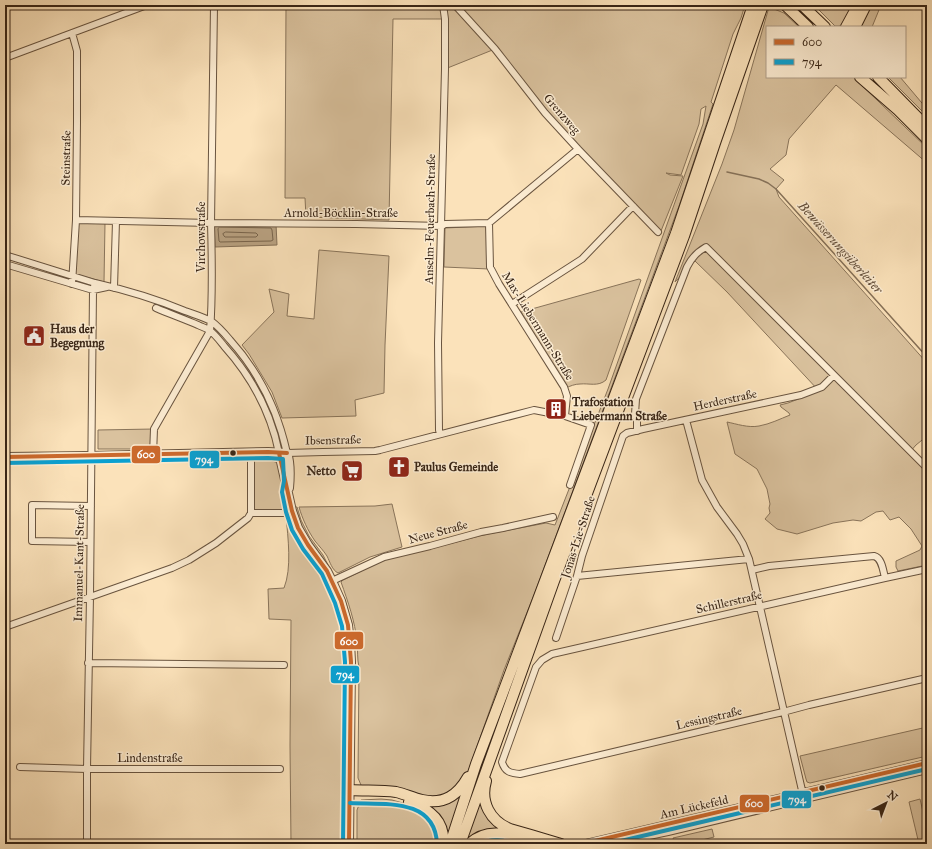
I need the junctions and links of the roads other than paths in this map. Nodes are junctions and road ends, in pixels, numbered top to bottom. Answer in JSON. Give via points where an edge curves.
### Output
{"nodes":[{"id":1,"x":147,"y":5,"type":"edge"},
{"id":2,"x":214,"y":5,"type":"edge"},
{"id":3,"x":443,"y":5,"type":"edge"},
{"id":4,"x":455,"y":5,"type":"edge"},
{"id":5,"x":753,"y":5,"type":"edge"},
{"id":6,"x":763,"y":5,"type":"edge"},
{"id":7,"x":785,"y":5,"type":"edge"},
{"id":8,"x":802,"y":5,"type":"edge"},
{"id":9,"x":858,"y":5,"type":"edge"},
{"id":10,"x":866,"y":5,"type":"edge"},
{"id":11,"x":807,"y":26,"type":"edge"},
{"id":12,"x":824,"y":26,"type":"edge"},
{"id":13,"x":847,"y":26,"type":"edge"},
{"id":14,"x":856,"y":26,"type":"edge"},
{"id":15,"x":72,"y":33,"type":"junction"},
{"id":16,"x":5,"y":58,"type":"edge"},
{"id":17,"x":861,"y":78,"type":"edge"},
{"id":18,"x":879,"y":78,"type":"edge"},
{"id":19,"x":927,"y":126,"type":"edge"},
{"id":20,"x":927,"y":139,"type":"edge"},
{"id":21,"x":578,"y":149,"type":"junction"},
{"id":22,"x":633,"y":206,"type":"junction"},
{"id":23,"x":76,"y":220,"type":"junction"},
{"id":24,"x":116,"y":221,"type":"junction"},
{"id":25,"x":211,"y":223,"type":"junction"},
{"id":26,"x":489,"y":223,"type":"junction"},
{"id":27,"x":442,"y":226,"type":"junction"},
{"id":28,"x":658,"y":232,"type":"dead end"},
{"id":29,"x":5,"y":255,"type":"edge"},
{"id":30,"x":5,"y":264,"type":"edge"},
{"id":31,"x":72,"y":276,"type":"junction"},
{"id":32,"x":95,"y":283,"type":"junction"},
{"id":33,"x":72,"y":284,"type":"junction"},
{"id":34,"x":112,"y":287,"type":"junction"},
{"id":35,"x":93,"y":290,"type":"junction"},
{"id":36,"x":512,"y":304,"type":"junction"},
{"id":37,"x":156,"y":308,"type":"dead end"},
{"id":38,"x":211,"y":321,"type":"junction"},
{"id":39,"x":210,"y":331,"type":"junction"},
{"id":40,"x":834,"y":375,"type":"junction"},
{"id":41,"x":565,"y":416,"type":"junction"},
{"id":42,"x":686,"y":420,"type":"junction"},
{"id":43,"x":637,"y":431,"type":"junction"},
{"id":44,"x":440,"y":434,"type":"junction"},
{"id":45,"x":620,"y":442,"type":"joint"},
{"id":46,"x":251,"y":453,"type":"junction"},
{"id":47,"x":283,"y":453,"type":"junction"},
{"id":48,"x":153,"y":455,"type":"junction"},
{"id":49,"x":91,"y":456,"type":"junction"},
{"id":50,"x":5,"y":457,"type":"edge"},
{"id":51,"x":927,"y":468,"type":"edge"},
{"id":52,"x":570,"y":486,"type":"dead end"},
{"id":53,"x":91,"y":506,"type":"junction"},
{"id":54,"x":251,"y":513,"type":"junction"},
{"id":55,"x":285,"y":513,"type":"dead end"},
{"id":56,"x":553,"y":517,"type":"dead end"},
{"id":57,"x":90,"y":542,"type":"junction"},
{"id":58,"x":749,"y":559,"type":"junction"},
{"id":59,"x":927,"y":569,"type":"edge"},
{"id":60,"x":752,"y":570,"type":"junction"},
{"id":61,"x":577,"y":576,"type":"junction"},
{"id":62,"x":885,"y":578,"type":"junction"},
{"id":63,"x":332,"y":581,"type":"junction"},
{"id":64,"x":90,"y":596,"type":"junction"},
{"id":65,"x":759,"y":606,"type":"junction"},
{"id":66,"x":5,"y":627,"type":"edge"},
{"id":67,"x":556,"y":638,"type":"dead end"},
{"id":68,"x":88,"y":662,"type":"junction"},
{"id":69,"x":284,"y":665,"type":"dead end"},
{"id":70,"x":927,"y":678,"type":"edge"},
{"id":71,"x":783,"y":712,"type":"junction"},
{"id":72,"x":497,"y":739,"type":"junction"},
{"id":73,"x":502,"y":762,"type":"joint"},
{"id":74,"x":927,"y":763,"type":"edge"},
{"id":75,"x":476,"y":764,"type":"junction"},
{"id":76,"x":20,"y":767,"type":"dead end"},
{"id":77,"x":87,"y":769,"type":"junction"},
{"id":78,"x":280,"y":769,"type":"dead end"},
{"id":79,"x":927,"y":770,"type":"edge"},
{"id":80,"x":350,"y":794,"type":"junction"},
{"id":81,"x":803,"y":796,"type":"junction"},
{"id":82,"x":86,"y":844,"type":"edge"},
{"id":83,"x":349,"y":844,"type":"edge"},
{"id":84,"x":443,"y":844,"type":"edge"},
{"id":85,"x":450,"y":844,"type":"edge"},
{"id":86,"x":460,"y":844,"type":"edge"},
{"id":87,"x":469,"y":844,"type":"edge"},
{"id":88,"x":534,"y":844,"type":"edge"},
{"id":89,"x":561,"y":844,"type":"edge"},
{"id":90,"x":582,"y":844,"type":"edge"},
{"id":91,"x":611,"y":844,"type":"edge"}],
"edges":[{"from":1,"to":15,"type":"street"},
{"from":2,"to":25,"type":"street","name":"Virchowstraße"},
{"from":3,"to":27,"type":"street","name":"Anselm-Feuerbach-Straße","via":[[445,18]]},
{"from":4,"to":21,"type":"street","name":"Grenzweg"},
{"from":5,"to":75,"type":"main road","via":[[673,240]]},
{"from":6,"to":72,"type":"main road","via":[[684,236]]},
{"from":7,"to":11,"type":"main road"},
{"from":8,"to":12,"type":"main road"},
{"from":9,"to":13,"type":"main road"},
{"from":10,"to":14,"type":"main road"},
{"from":15,"to":16,"type":"street"},
{"from":15,"to":23,"type":"street","name":"Steinstraße","via":[[77,51]]},
{"from":17,"to":20,"type":"main road"},
{"from":18,"to":19,"type":"main road"},
{"from":21,"to":22,"type":"street","name":"Grenzweg"},
{"from":21,"to":26,"type":"street"},
{"from":22,"to":28,"type":"street","name":"Grenzweg"},
{"from":22,"to":36,"type":"street","via":[[582,259]]},
{"from":23,"to":24,"type":"street","name":"Arnold-Böcklin-Straße"},
{"from":23,"to":31,"type":"street","name":"Steinstraße"},
{"from":24,"to":25,"type":"street","name":"Arnold-Böcklin-Straße"},
{"from":24,"to":34,"type":"street"},
{"from":25,"to":27,"type":"street","name":"Arnold-Böcklin-Straße"},
{"from":25,"to":38,"type":"street","name":"Virchowstraße"},
{"from":26,"to":27,"type":"street","name":"Arnold-Böcklin-Straße"},
{"from":26,"to":36,"type":"street","name":"Max-Liebermann-Straße","via":[[490,267]]},
{"from":27,"to":44,"type":"street","name":"Anselm-Feuerbach-Straße","via":[[438,343]]},
{"from":29,"to":31,"type":"street"},
{"from":30,"to":33,"type":"street"},
{"from":31,"to":32,"type":"street"},
{"from":31,"to":33,"type":"street","name":"Steinstraße"},
{"from":32,"to":34,"type":"street"},
{"from":32,"to":35,"type":"street","name":"Immanuel-Kant-Straße"},
{"from":33,"to":35,"type":"street"},
{"from":34,"to":35,"type":"street"},
{"from":34,"to":38,"type":"street","via":[[163,302]]},
{"from":35,"to":49,"type":"street","name":"Immanuel-Kant-Straße"},
{"from":36,"to":41,"type":"street","name":"Max-Liebermann-Straße","via":[[564,387],[567,396]]},
{"from":37,"to":39,"type":"street"},
{"from":38,"to":39,"type":"street","name":"Virchowstraße"},
{"from":38,"to":47,"type":"street","via":[[244,356],[266,393],[283,437]]},
{"from":39,"to":47,"type":"street","via":[[251,382]]},
{"from":39,"to":48,"type":"street","name":"Virchowstraße","via":[[154,429]]},
{"from":40,"to":42,"type":"street","name":"Herderstraße","via":[[822,387],[801,395]]},
{"from":40,"to":43,"type":"street","via":[[706,247],[694,255],[687,267],[636,399]]},
{"from":40,"to":51,"type":"street"},
{"from":41,"to":44,"type":"street","name":"Ibsenstraße","via":[[534,410]]},
{"from":41,"to":52,"type":"street","name":"Ibsenstraße","via":[[591,425]]},
{"from":42,"to":43,"type":"street","name":"Herderstraße"},
{"from":42,"to":58,"type":"street","via":[[702,480],[743,544]]},
{"from":43,"to":45,"type":"street","name":"Herderstraße","via":[[622,436]]},
{"from":44,"to":47,"type":"street","name":"Ibsenstraße","via":[[375,451]]},
{"from":45,"to":61,"type":"street","name":"Jonas-Lie-Straße"},
{"from":46,"to":47,"type":"street","name":"Ibsenstraße"},
{"from":46,"to":48,"type":"street","name":"Ibsenstraße"},
{"from":46,"to":54,"type":"street"},
{"from":47,"to":63,"type":"street","via":[[289,459],[288,491],[298,528]]},
{"from":48,"to":49,"type":"street","name":"Ibsenstraße"},
{"from":49,"to":50,"type":"street","name":"Ibsenstraße"},
{"from":49,"to":53,"type":"street","name":"Immanuel-Kant-Straße"},
{"from":53,"to":57,"type":"street","name":"Immanuel-Kant-Straße"},
{"from":53,"to":57,"type":"street","via":[[32,505],[32,541]]},
{"from":54,"to":55,"type":"street"},
{"from":54,"to":64,"type":"street","via":[[216,543],[188,560]]},
{"from":56,"to":63,"type":"street","name":"Neue Straße","via":[[384,557]]},
{"from":57,"to":64,"type":"street","name":"Immanuel-Kant-Straße"},
{"from":58,"to":60,"type":"street"},
{"from":58,"to":61,"type":"street"},
{"from":59,"to":62,"type":"street","name":"Schillerstraße"},
{"from":60,"to":62,"type":"street","via":[[769,566],[874,556],[880,560]]},
{"from":60,"to":65,"type":"street"},
{"from":61,"to":67,"type":"street","name":"Jonas-Lie-Straße"},
{"from":62,"to":65,"type":"street","name":"Schillerstraße"},
{"from":63,"to":80,"type":"street","via":[[345,613],[350,642]]},
{"from":64,"to":66,"type":"street"},
{"from":64,"to":68,"type":"street","name":"Immanuel-Kant-Straße"},
{"from":65,"to":71,"type":"street"},
{"from":65,"to":73,"type":"street","name":"Schillerstraße","via":[[558,652],[542,660],[531,681]]},
{"from":68,"to":69,"type":"street"},
{"from":68,"to":77,"type":"street","name":"Immanuel-Kant-Straße"},
{"from":70,"to":71,"type":"street","name":"Lessingstraße"},
{"from":71,"to":73,"type":"street","name":"Lessingstraße","via":[[520,774],[510,773]]},
{"from":71,"to":81,"type":"street"},
{"from":72,"to":86,"type":"main road"},
{"from":72,"to":89,"type":"main road","via":[[485,786],[484,800],[489,812],[496,820],[510,828]]},
{"from":74,"to":81,"type":"street","name":"Am Lückefeld"},
{"from":75,"to":80,"type":"main road","via":[[457,792],[439,801],[423,800],[394,792]]},
{"from":75,"to":85,"type":"main road"},
{"from":76,"to":77,"type":"street","name":"Lindenstraße"},
{"from":77,"to":78,"type":"street","name":"Lindenstraße"},
{"from":77,"to":82,"type":"street","name":"Immanuel-Kant-Straße"},
{"from":79,"to":81,"type":"street","name":"Am Lückefeld"},
{"from":80,"to":83,"type":"street"},
{"from":80,"to":84,"type":"main road","via":[[396,798],[422,807],[440,824],[444,835]]},
{"from":81,"to":90,"type":"street","name":"Am Lückefeld"},
{"from":81,"to":91,"type":"street","name":"Am Lückefeld","via":[[668,832]]},
{"from":87,"to":88,"type":"main road","via":[[484,835],[493,834],[504,834]]}]}
